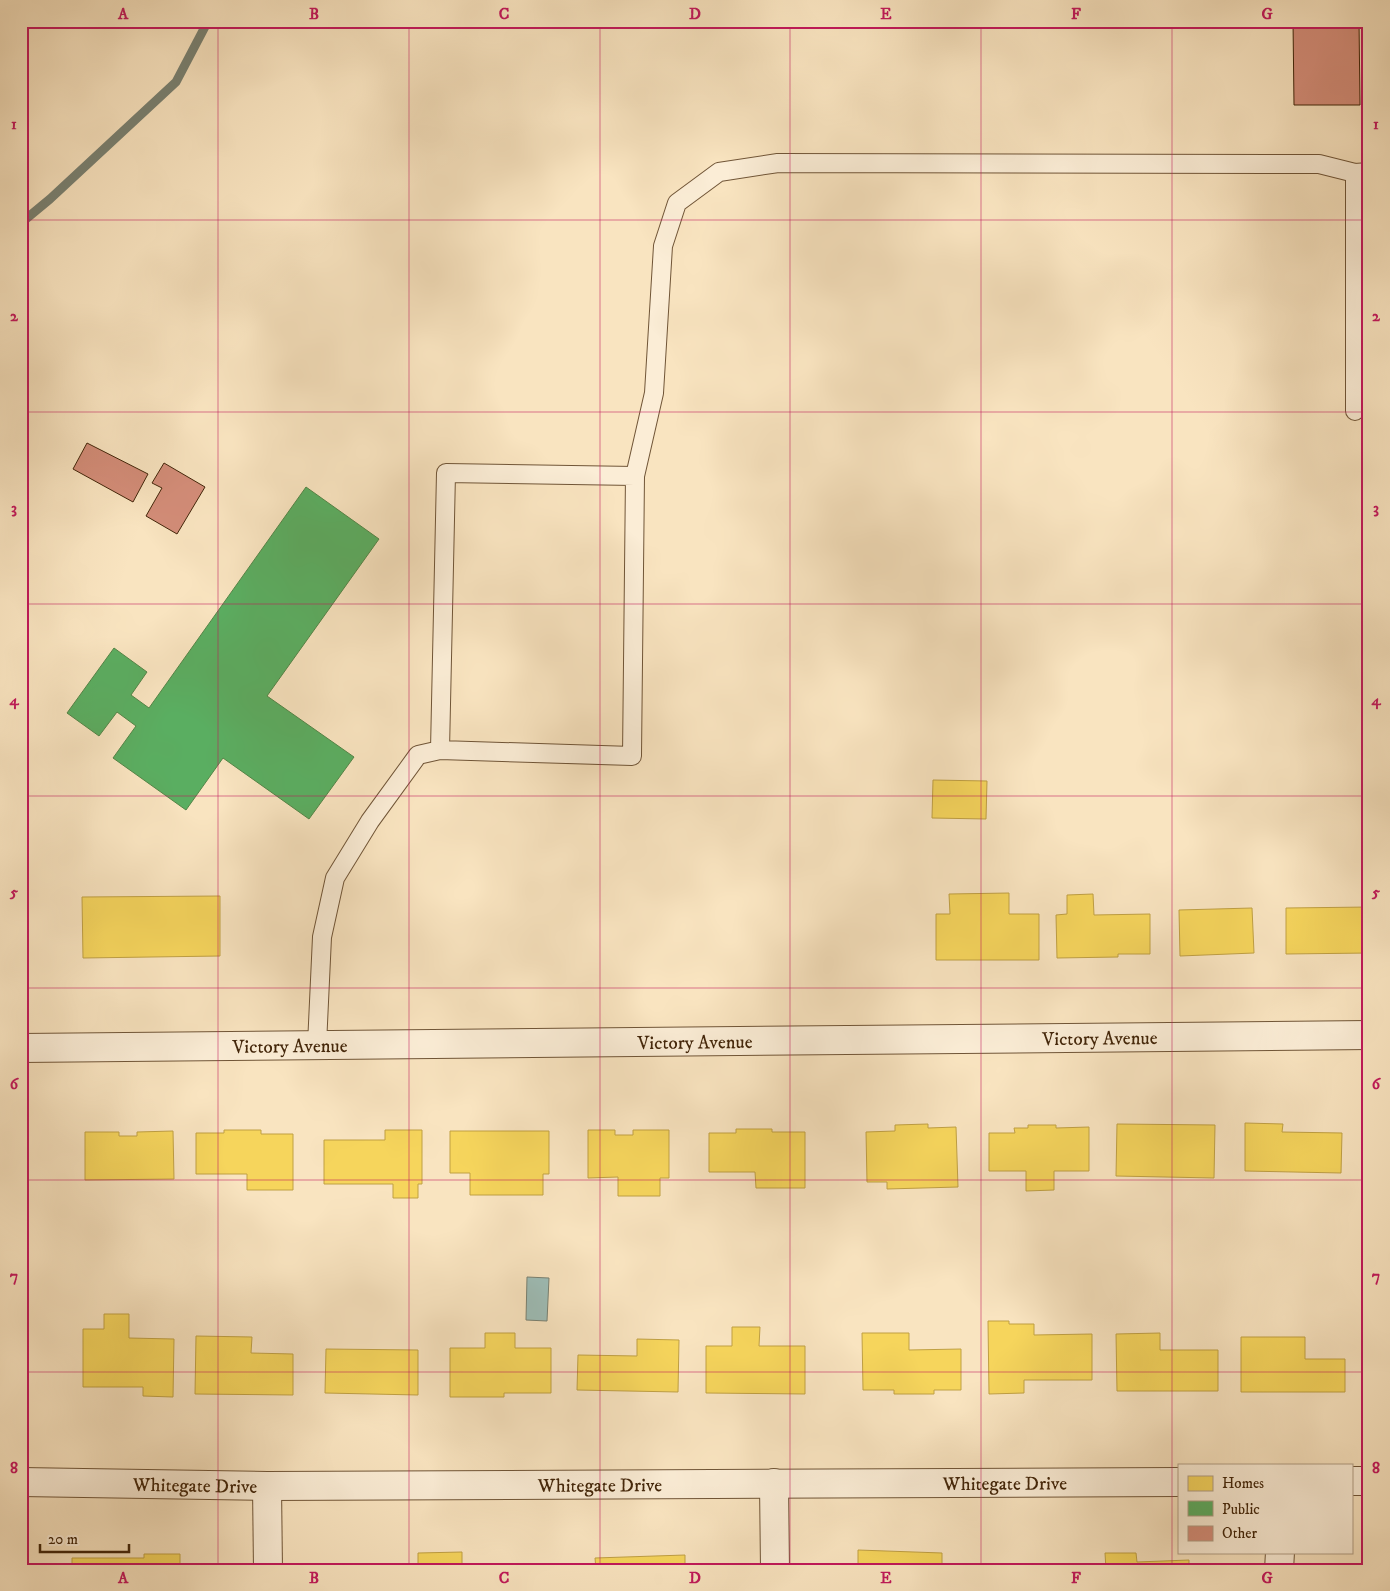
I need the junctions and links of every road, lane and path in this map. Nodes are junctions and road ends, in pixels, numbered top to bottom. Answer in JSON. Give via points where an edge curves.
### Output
{"nodes":[{"id":1,"x":1362,"y":172,"type":"edge"},
{"id":2,"x":1355,"y":410,"type":"dead end"},
{"id":3,"x":635,"y":476,"type":"junction"},
{"id":4,"x":440,"y":750,"type":"junction"},
{"id":5,"x":1369,"y":1035,"type":"edge"},
{"id":6,"x":317,"y":1045,"type":"junction"},
{"id":7,"x":21,"y":1048,"type":"edge"},
{"id":8,"x":1352,"y":1481,"type":"edge"},
{"id":9,"x":1369,"y":1481,"type":"edge"},
{"id":10,"x":21,"y":1482,"type":"edge"},
{"id":11,"x":1178,"y":1482,"type":"edge"},
{"id":12,"x":774,"y":1483,"type":"junction"},
{"id":13,"x":267,"y":1486,"type":"junction"},
{"id":14,"x":1280,"y":1554,"type":"edge"},
{"id":15,"x":268,"y":1570,"type":"edge"},
{"id":16,"x":775,"y":1570,"type":"edge"},
{"id":17,"x":1280,"y":1570,"type":"edge"}],
"edges":[{"from":1,"to":2,"type":"lane"},
{"from":1,"to":3,"type":"lane","via":[[1319,164],[778,163],[720,172],[678,203],[663,246],[654,393]]},
{"from":3,"to":4,"type":"lane","via":[[446,474]]},
{"from":3,"to":4,"type":"lane","via":[[632,756]]},
{"from":4,"to":6,"type":"lane","via":[[418,755],[370,821],[336,878],[322,937]]},
{"from":5,"to":6,"type":"street","name":"Victory Avenue"},
{"from":6,"to":7,"type":"street","name":"Victory Avenue"},
{"from":8,"to":9,"type":"street"},
{"from":10,"to":13,"type":"street","name":"Whitegate Drive"},
{"from":11,"to":12,"type":"street","name":"Whitegate Drive"},
{"from":12,"to":13,"type":"street","name":"Whitegate Drive"},
{"from":12,"to":16,"type":"street"},
{"from":13,"to":15,"type":"street"},
{"from":14,"to":17,"type":"street"}]}
